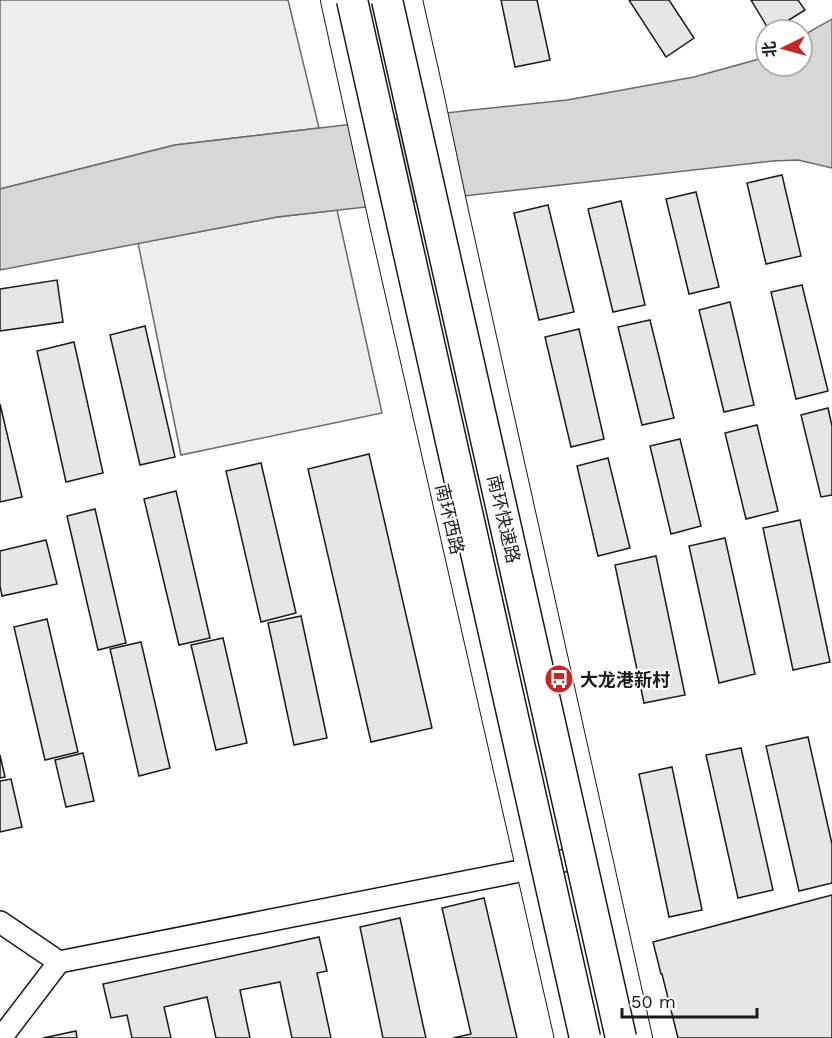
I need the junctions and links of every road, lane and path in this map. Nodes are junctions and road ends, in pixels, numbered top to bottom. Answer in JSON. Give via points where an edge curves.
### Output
{"nodes":[{"id":1,"x":334,"y":0,"type":"edge"},
{"id":2,"x":352,"y":0,"type":"edge"},
{"id":3,"x":387,"y":0,"type":"edge"},
{"id":4,"x":409,"y":0,"type":"edge"},
{"id":5,"x":598,"y":852,"type":"junction"},
{"id":6,"x":530,"y":869,"type":"junction"},
{"id":7,"x":0,"y":922,"type":"edge"},
{"id":8,"x":59,"y":962,"type":"junction"},
{"id":9,"x":1,"y":1038,"type":"edge"},
{"id":10,"x":568,"y":1038,"type":"edge"},
{"id":11,"x":585,"y":1038,"type":"edge"},
{"id":12,"x":621,"y":1038,"type":"edge"},
{"id":13,"x":639,"y":1038,"type":"edge"}],
"edges":[{"from":1,"to":6,"type":"main road","name":"南环西路"},
{"from":2,"to":11,"type":"highway","name":"南环快速路","bridge":true},
{"from":3,"to":12,"type":"highway","name":"南环快速路","bridge":true},
{"from":4,"to":5,"type":"main road"},
{"from":5,"to":6,"type":"street"},
{"from":5,"to":13,"type":"main road"},
{"from":6,"to":8,"type":"street"},
{"from":6,"to":10,"type":"main road","name":"南环西路"},
{"from":7,"to":8,"type":"street"},
{"from":8,"to":9,"type":"street"}]}
